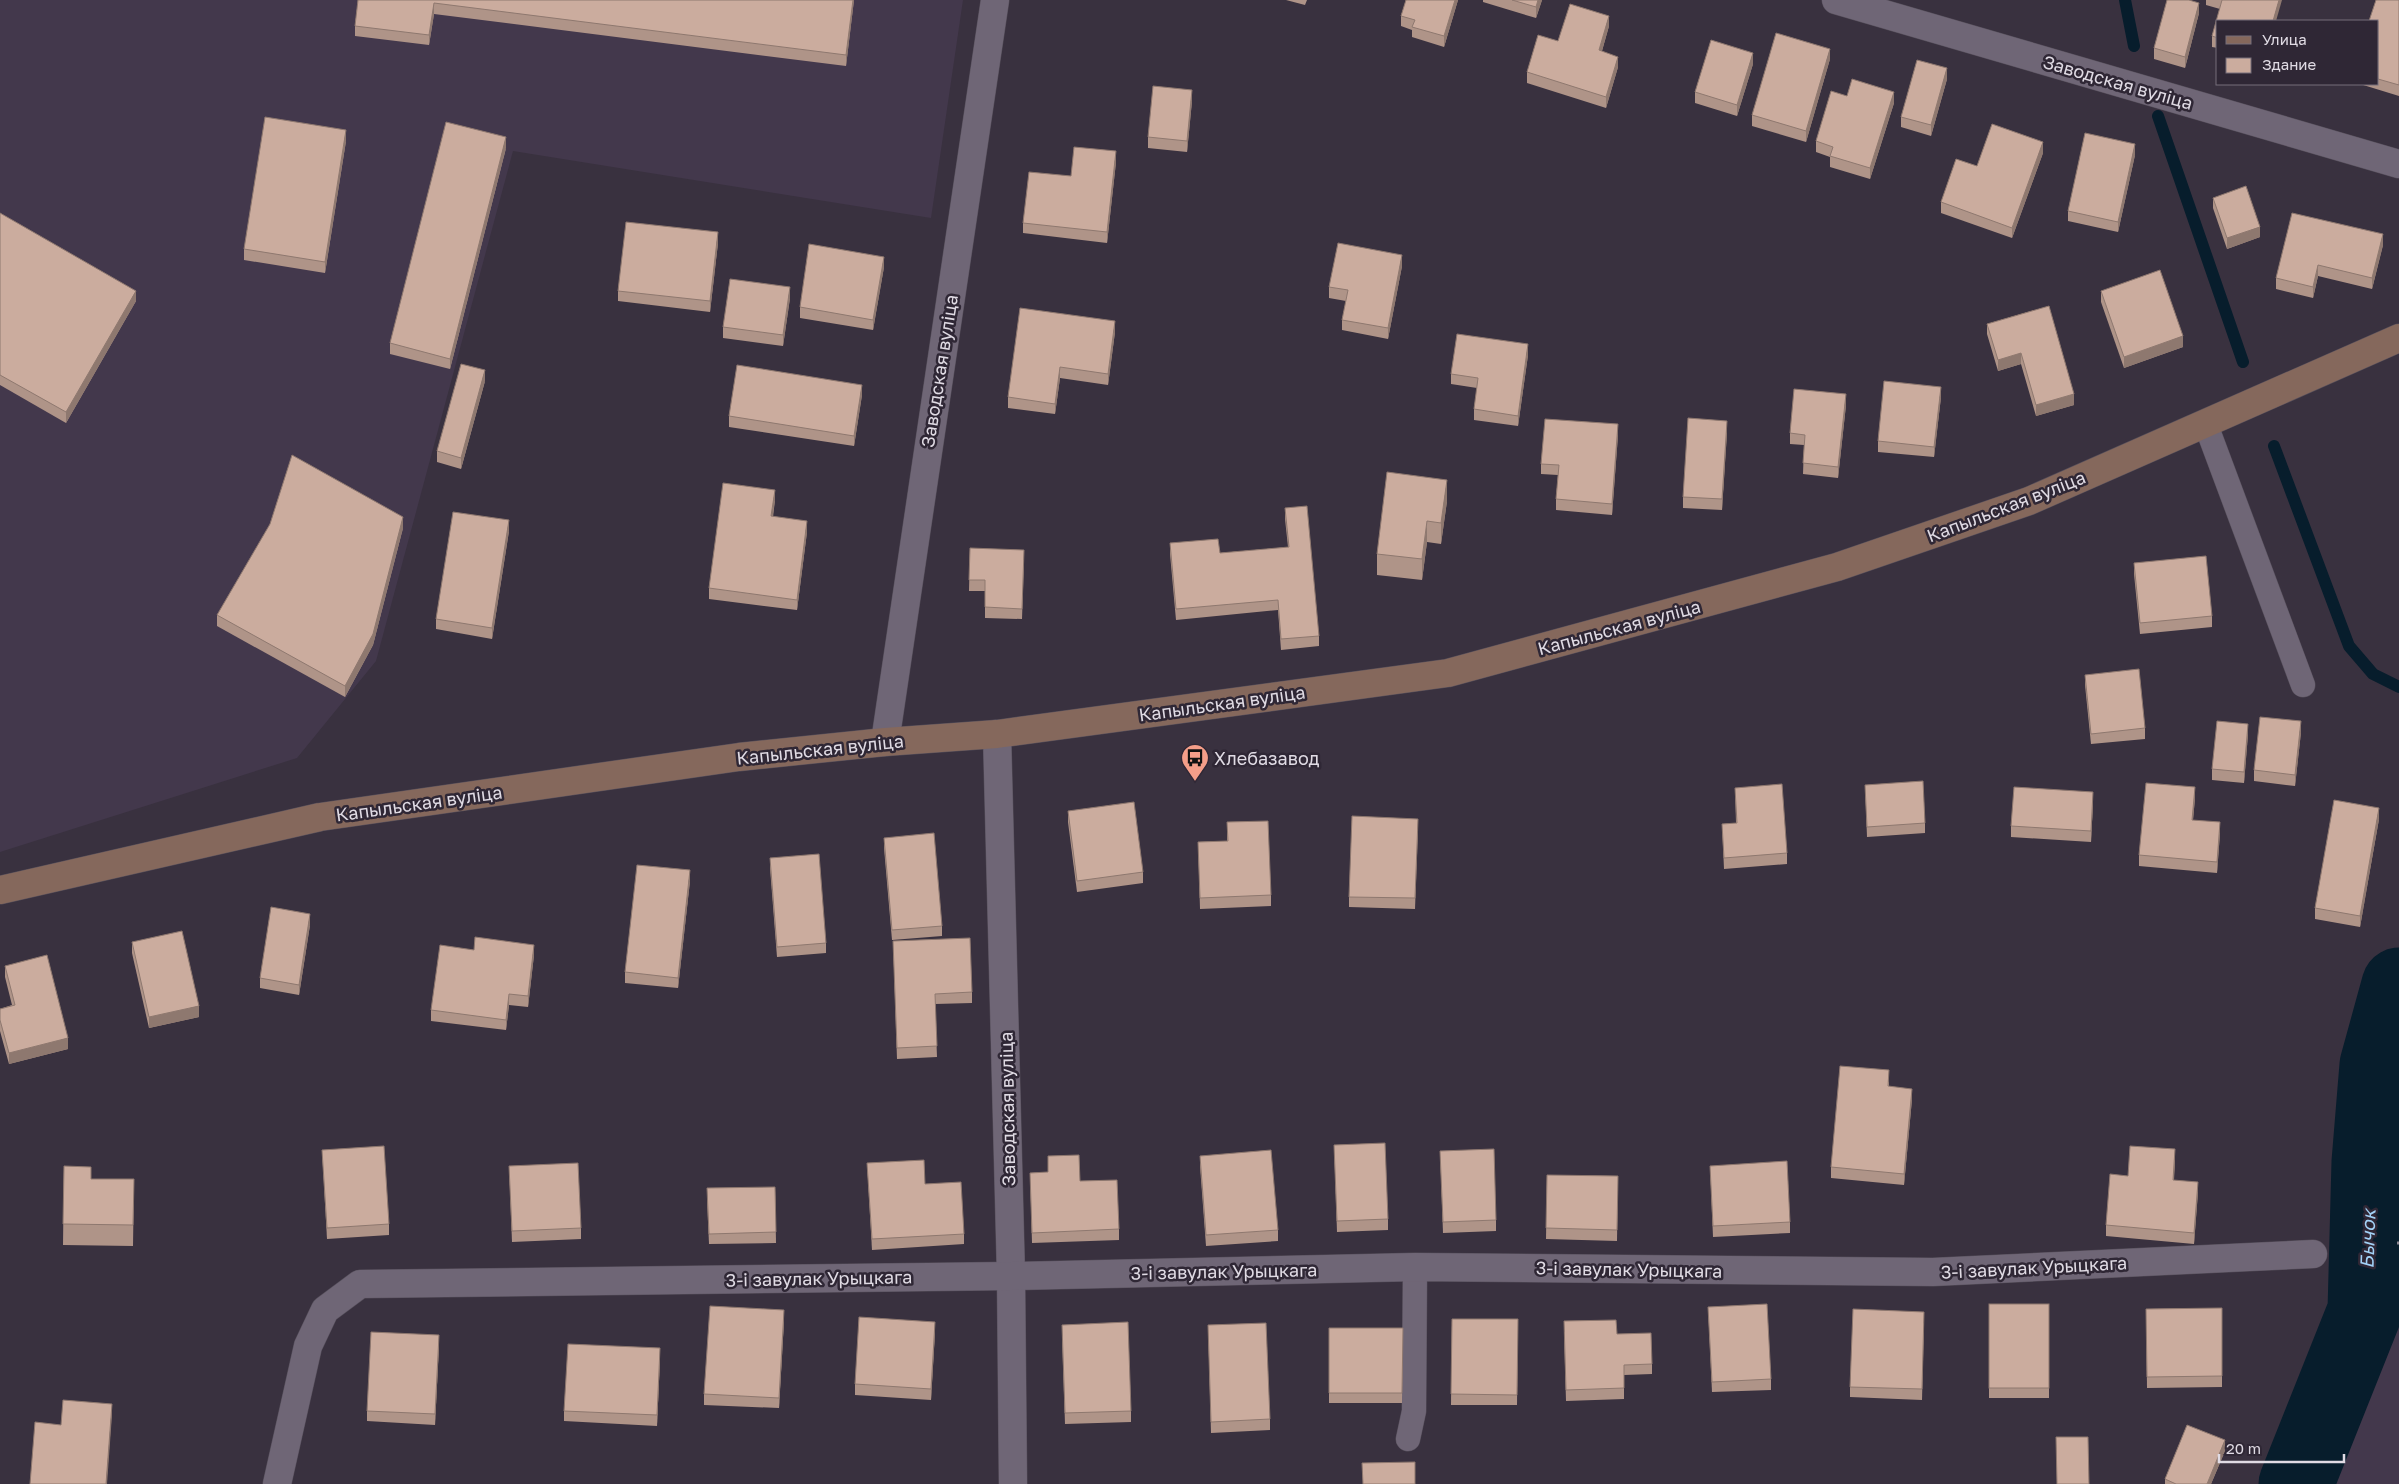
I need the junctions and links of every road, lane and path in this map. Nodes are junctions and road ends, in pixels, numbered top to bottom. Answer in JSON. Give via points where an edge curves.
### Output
{"nodes":[{"id":1,"x":995,"y":0,"type":"edge"},
{"id":2,"x":1836,"y":0,"type":"edge"},
{"id":3,"x":2399,"y":164,"type":"edge"},
{"id":4,"x":2399,"y":338,"type":"edge"},
{"id":5,"x":2206,"y":424,"type":"junction"},
{"id":6,"x":2303,"y":685,"type":"dead end"},
{"id":7,"x":998,"y":734,"type":"junction"},
{"id":8,"x":885,"y":742,"type":"junction"},
{"id":9,"x":0,"y":890,"type":"edge"},
{"id":10,"x":2313,"y":1254,"type":"dead end"},
{"id":11,"x":1415,"y":1267,"type":"junction"},
{"id":12,"x":1011,"y":1276,"type":"junction"},
{"id":13,"x":1408,"y":1439,"type":"dead end"},
{"id":14,"x":277,"y":1484,"type":"edge"},
{"id":15,"x":1013,"y":1484,"type":"edge"}],
"edges":[{"from":1,"to":8,"type":"street","name":"Заводская вуліца"},
{"from":2,"to":3,"type":"street","name":"Заводская вуліца"},
{"from":4,"to":5,"type":"main road","name":"Капыльская вуліца"},
{"from":5,"to":6,"type":"lane"},
{"from":5,"to":7,"type":"main road","name":"Капыльская вуліца","via":[[2029,501],[1837,567],[1448,673]]},
{"from":7,"to":8,"type":"main road","name":"Капыльская вуліца"},
{"from":7,"to":12,"type":"street","name":"Заводская вуліца"},
{"from":8,"to":9,"type":"main road","name":"Капыльская вуліца","via":[[738,757],[320,817]]},
{"from":10,"to":11,"type":"street","name":"3-і завулак Урыцкага","via":[[1933,1272]]},
{"from":11,"to":12,"type":"street","name":"3-і завулак Урыцкага"},
{"from":11,"to":13,"type":"lane","via":[[1414,1411]]},
{"from":12,"to":14,"type":"street","name":"3-і завулак Урыцкага","via":[[360,1284],[325,1310],[308,1346]]},
{"from":12,"to":15,"type":"street","name":"Заводская вуліца"}]}
